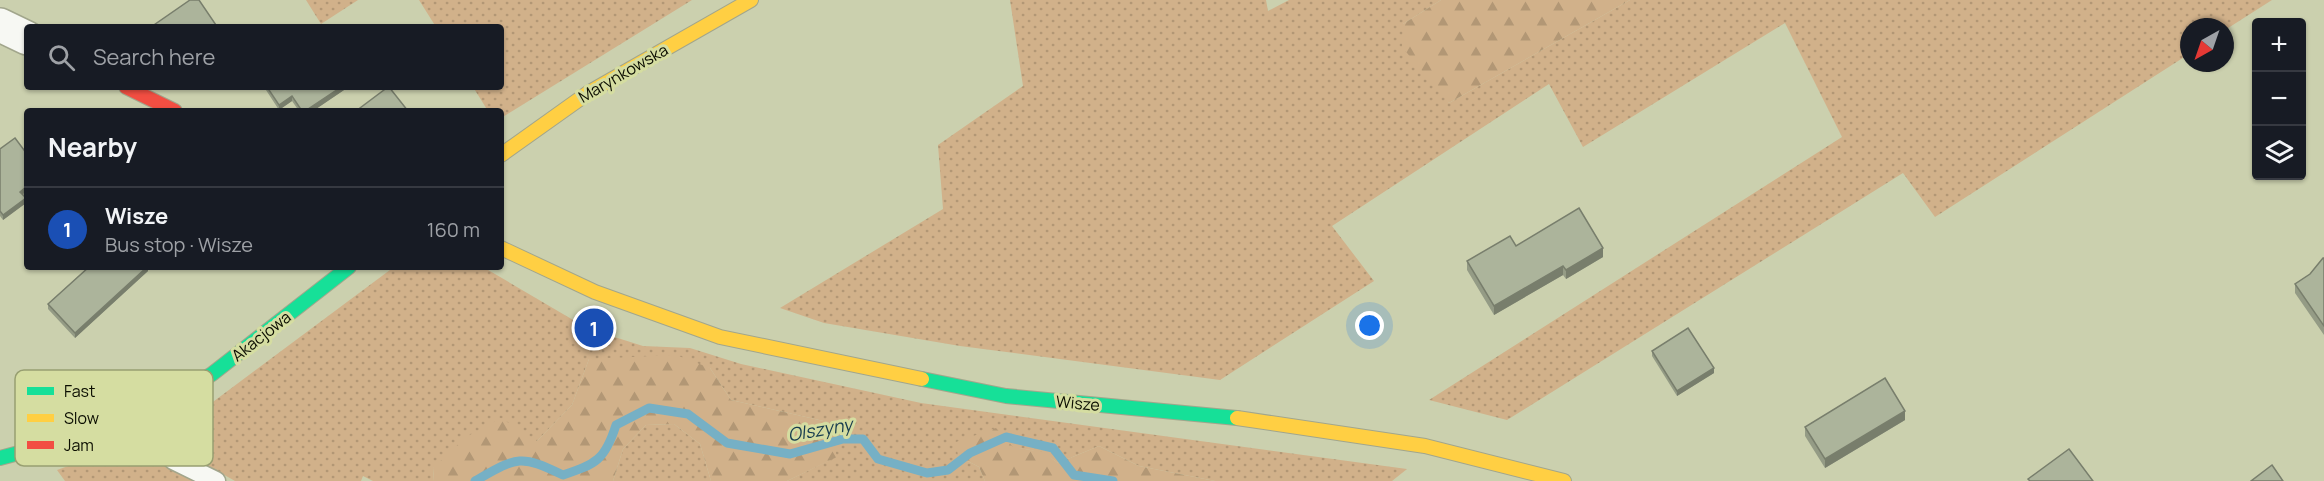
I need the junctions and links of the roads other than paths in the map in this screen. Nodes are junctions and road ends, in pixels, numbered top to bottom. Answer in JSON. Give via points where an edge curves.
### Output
{"nodes":[{"id":1,"x":751,"y":0,"type":"edge"},
{"id":2,"x":0,"y":25,"type":"edge"},
{"id":3,"x":24,"y":37,"type":"edge"},
{"id":4,"x":132,"y":90,"type":"edge"},
{"id":5,"x":169,"y":108,"type":"edge"},
{"id":6,"x":504,"y":153,"type":"edge"},
{"id":7,"x":504,"y":249,"type":"edge"},
{"id":8,"x":345,"y":270,"type":"edge"},
{"id":9,"x":213,"y":373,"type":"edge"},
{"id":10,"x":15,"y":454,"type":"edge"},
{"id":11,"x":0,"y":458,"type":"edge"},
{"id":12,"x":185,"y":466,"type":"edge"},
{"id":13,"x":216,"y":481,"type":"edge"},
{"id":14,"x":1564,"y":481,"type":"edge"}],
"edges":[{"from":1,"to":6,"type":"street","name":"Marynkowska","via":[[588,93]]},
{"from":2,"to":3,"type":"street"},
{"from":4,"to":5,"type":"street"},
{"from":7,"to":14,"type":"street","name":"Wisze","via":[[595,292],[720,337],[1006,396],[1223,416],[1425,446]]},
{"from":8,"to":9,"type":"street","name":"Akacjowa"},
{"from":10,"to":11,"type":"street","name":"Akacjowa"},
{"from":12,"to":13,"type":"lane"}]}
